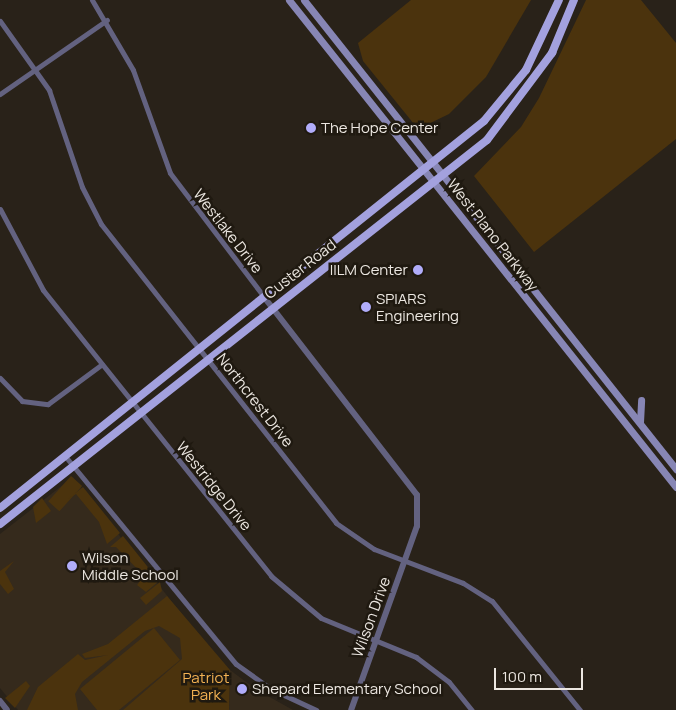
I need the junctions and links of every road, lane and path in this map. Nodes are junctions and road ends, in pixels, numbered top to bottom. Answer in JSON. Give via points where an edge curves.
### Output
{"nodes":[{"id":1,"x":92,"y":0,"type":"edge"},
{"id":2,"x":289,"y":0,"type":"edge"},
{"id":3,"x":304,"y":0,"type":"edge"},
{"id":4,"x":559,"y":0,"type":"edge"},
{"id":5,"x":574,"y":0,"type":"edge"},
{"id":6,"x":107,"y":20,"type":"junction"},
{"id":7,"x":0,"y":21,"type":"edge"},
{"id":8,"x":306,"y":22,"type":"junction"},
{"id":9,"x":345,"y":52,"type":"junction"},
{"id":10,"x":37,"y":68,"type":"junction"},
{"id":11,"x":0,"y":94,"type":"edge"},
{"id":12,"x":433,"y":164,"type":"junction"},
{"id":13,"x":424,"y":171,"type":"junction"},
{"id":14,"x":442,"y":176,"type":"junction"},
{"id":15,"x":432,"y":181,"type":"junction"},
{"id":16,"x":0,"y":209,"type":"edge"},
{"id":17,"x":264,"y":297,"type":"junction"},
{"id":18,"x":273,"y":307,"type":"junction"},
{"id":19,"x":198,"y":349,"type":"junction"},
{"id":20,"x":206,"y":359,"type":"junction"},
{"id":21,"x":102,"y":364,"type":"junction"},
{"id":22,"x":0,"y":378,"type":"edge"},
{"id":23,"x":641,"y":400,"type":"dead end"},
{"id":24,"x":132,"y":403,"type":"junction"},
{"id":25,"x":626,"y":407,"type":"junction"},
{"id":26,"x":140,"y":413,"type":"junction"},
{"id":27,"x":616,"y":414,"type":"junction"},
{"id":28,"x":641,"y":427,"type":"junction"},
{"id":29,"x":65,"y":456,"type":"junction"},
{"id":30,"x":73,"y":466,"type":"junction"},
{"id":31,"x":676,"y":469,"type":"edge"},
{"id":32,"x":676,"y":487,"type":"edge"},
{"id":33,"x":0,"y":508,"type":"edge"},
{"id":34,"x":0,"y":524,"type":"edge"},
{"id":35,"x":405,"y":561,"type":"junction"},
{"id":36,"x":376,"y":640,"type":"junction"},
{"id":37,"x":0,"y":701,"type":"edge"},
{"id":38,"x":7,"y":710,"type":"edge"},
{"id":39,"x":316,"y":710,"type":"edge"},
{"id":40,"x":351,"y":710,"type":"edge"},
{"id":41,"x":472,"y":710,"type":"edge"},
{"id":42,"x":580,"y":710,"type":"edge"}],
"edges":[{"from":1,"to":6,"type":"street","name":"Westlake Drive"},
{"from":2,"to":8,"type":"main road","name":"West Plano Parkway"},
{"from":3,"to":9,"type":"main road","name":"West Plano Parkway"},
{"from":4,"to":12,"type":"main road","name":"Custer Road","via":[[543,40],[517,84]]},
{"from":5,"to":14,"type":"main road","name":"Custer Road","via":[[552,53],[509,115]]},
{"from":6,"to":10,"type":"street"},
{"from":6,"to":17,"type":"street","name":"Westlake Drive","via":[[133,70],[170,173]]},
{"from":7,"to":10,"type":"street","name":"Northcrest Drive"},
{"from":8,"to":9,"type":"main road","via":[[318,24]]},
{"from":8,"to":13,"type":"main road","name":"West Plano Parkway"},
{"from":9,"to":12,"type":"main road","name":"West Plano Parkway"},
{"from":10,"to":11,"type":"street"},
{"from":10,"to":19,"type":"street","name":"Northcrest Drive","via":[[101,224]]},
{"from":12,"to":13,"type":"main road","name":"Custer Road"},
{"from":12,"to":14,"type":"main road","name":"West Plano Parkway"},
{"from":13,"to":15,"type":"main road","name":"West Plano Parkway"},
{"from":13,"to":17,"type":"main road","name":"Custer Road"},
{"from":14,"to":15,"type":"main road","name":"Custer Road"},
{"from":14,"to":25,"type":"main road","name":"West Plano Parkway"},
{"from":15,"to":18,"type":"main road","name":"Custer Road"},
{"from":15,"to":27,"type":"main road","name":"West Plano Parkway"},
{"from":16,"to":21,"type":"street","name":"Westridge Drive","via":[[30,270]]},
{"from":17,"to":18,"type":"street","name":"Westlake Drive"},
{"from":17,"to":19,"type":"main road","name":"Custer Road"},
{"from":18,"to":20,"type":"main road","name":"Custer Road"},
{"from":18,"to":35,"type":"street","name":"Westlake Drive","via":[[414,488],[419,514]]},
{"from":19,"to":20,"type":"street","name":"Northcrest Drive"},
{"from":19,"to":24,"type":"main road","name":"Custer Road"},
{"from":20,"to":26,"type":"main road","name":"Custer Road"},
{"from":20,"to":35,"type":"street","name":"Northcrest Drive","via":[[336,524],[363,543]]},
{"from":21,"to":22,"type":"street","via":[[48,404],[22,401]]},
{"from":21,"to":24,"type":"street","name":"Westridge Drive"},
{"from":23,"to":28,"type":"main road","via":[[638,416]]},
{"from":24,"to":26,"type":"street","name":"Westridge Drive"},
{"from":24,"to":29,"type":"main road","name":"Custer Road"},
{"from":25,"to":27,"type":"main road"},
{"from":25,"to":28,"type":"main road","name":"West Plano Parkway"},
{"from":26,"to":30,"type":"main road","name":"Custer Road"},
{"from":26,"to":36,"type":"street","name":"Westridge Drive","via":[[282,588],[321,618]]},
{"from":27,"to":32,"type":"main road","name":"West Plano Parkway"},
{"from":28,"to":31,"type":"main road","name":"West Plano Parkway"},
{"from":29,"to":30,"type":"street"},
{"from":29,"to":33,"type":"main road","name":"Custer Road"},
{"from":30,"to":34,"type":"main road","name":"Custer Road"},
{"from":30,"to":39,"type":"street","via":[[236,664],[271,689]]},
{"from":35,"to":36,"type":"street","name":"Wilson Drive"},
{"from":35,"to":42,"type":"street","name":"Northcrest Drive","via":[[463,582],[492,600]]},
{"from":36,"to":40,"type":"street","name":"Wilson Drive"},
{"from":36,"to":41,"type":"street","name":"Westridge Drive","via":[[429,666]]},
{"from":37,"to":38,"type":"street"}]}
